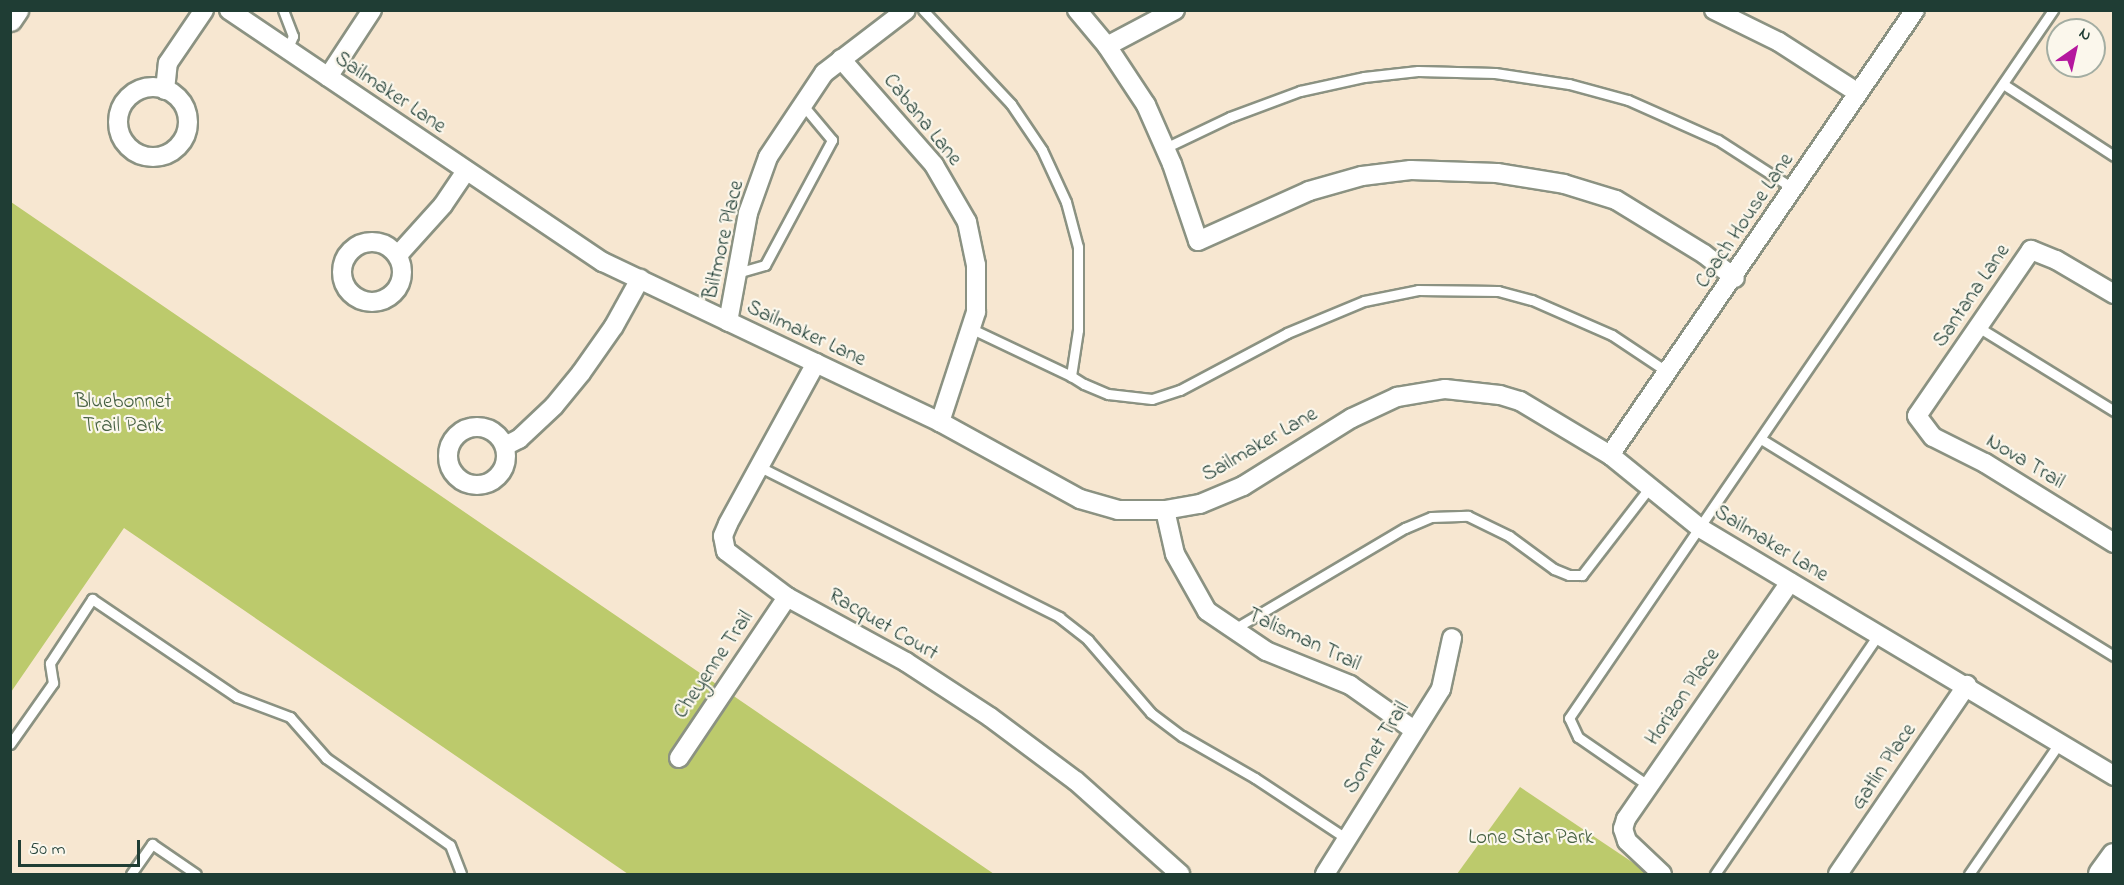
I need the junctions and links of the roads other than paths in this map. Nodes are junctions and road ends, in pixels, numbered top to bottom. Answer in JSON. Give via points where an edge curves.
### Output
{"nodes":[{"id":1,"x":16,"y":10,"type":"edge"},
{"id":2,"x":204,"y":10,"type":"edge"},
{"id":3,"x":229,"y":10,"type":"edge"},
{"id":4,"x":283,"y":10,"type":"edge"},
{"id":5,"x":372,"y":10,"type":"edge"},
{"id":6,"x":906,"y":10,"type":"edge"},
{"id":7,"x":923,"y":10,"type":"edge"},
{"id":8,"x":1077,"y":10,"type":"edge"},
{"id":9,"x":1175,"y":10,"type":"edge"},
{"id":10,"x":1714,"y":10,"type":"edge"},
{"id":11,"x":1915,"y":10,"type":"edge"},
{"id":12,"x":2053,"y":10,"type":"edge"},
{"id":13,"x":10,"y":19,"type":"edge"},
{"id":14,"x":1107,"y":46,"type":"junction"},
{"id":15,"x":286,"y":50,"type":"junction"},
{"id":16,"x":841,"y":59,"type":"junction"},
{"id":17,"x":328,"y":77,"type":"junction"},
{"id":18,"x":2003,"y":84,"type":"junction"},
{"id":19,"x":165,"y":90,"type":"dead end"},
{"id":20,"x":1858,"y":93,"type":"junction"},
{"id":21,"x":801,"y":103,"type":"junction"},
{"id":22,"x":1165,"y":148,"type":"junction"},
{"id":23,"x":2114,"y":156,"type":"edge"},
{"id":24,"x":466,"y":171,"type":"junction"},
{"id":25,"x":1794,"y":189,"type":"junction"},
{"id":26,"x":398,"y":255,"type":"dead end"},
{"id":27,"x":737,"y":273,"type":"junction"},
{"id":28,"x":1735,"y":278,"type":"junction"},
{"id":29,"x":640,"y":279,"type":"junction"},
{"id":30,"x":2114,"y":294,"type":"edge"},
{"id":31,"x":728,"y":322,"type":"junction"},
{"id":32,"x":1978,"y":327,"type":"junction"},
{"id":33,"x":972,"y":329,"type":"junction"},
{"id":34,"x":816,"y":363,"type":"junction"},
{"id":35,"x":1669,"y":373,"type":"junction"},
{"id":36,"x":1071,"y":376,"type":"junction"},
{"id":37,"x":2114,"y":411,"type":"edge"},
{"id":38,"x":1917,"y":416,"type":"joint"},
{"id":39,"x":940,"y":422,"type":"junction"},
{"id":40,"x":1761,"y":439,"type":"junction"},
{"id":41,"x":505,"y":446,"type":"dead end"},
{"id":42,"x":1610,"y":455,"type":"junction"},
{"id":43,"x":760,"y":467,"type":"junction"},
{"id":44,"x":1650,"y":487,"type":"junction"},
{"id":45,"x":1165,"y":510,"type":"junction"},
{"id":46,"x":1700,"y":528,"type":"junction"},
{"id":47,"x":2114,"y":543,"type":"edge"},
{"id":48,"x":1790,"y":582,"type":"junction"},
{"id":49,"x":787,"y":597,"type":"junction"},
{"id":50,"x":1232,"y":631,"type":"junction"},
{"id":51,"x":1879,"y":634,"type":"junction"},
{"id":52,"x":1452,"y":638,"type":"dead end"},
{"id":53,"x":2114,"y":656,"type":"edge"},
{"id":54,"x":1967,"y":685,"type":"junction"},
{"id":55,"x":1414,"y":730,"type":"junction"},
{"id":56,"x":2060,"y":742,"type":"junction"},
{"id":57,"x":10,"y":744,"type":"edge"},
{"id":58,"x":679,"y":758,"type":"dead end"},
{"id":59,"x":2114,"y":776,"type":"edge"},
{"id":60,"x":1649,"y":786,"type":"junction"},
{"id":61,"x":1347,"y":839,"type":"junction"},
{"id":62,"x":2114,"y":856,"type":"edge"},
{"id":63,"x":131,"y":874,"type":"edge"},
{"id":64,"x":196,"y":874,"type":"edge"},
{"id":65,"x":461,"y":874,"type":"edge"},
{"id":66,"x":1180,"y":874,"type":"edge"},
{"id":67,"x":1325,"y":874,"type":"edge"},
{"id":68,"x":1662,"y":874,"type":"edge"},
{"id":69,"x":1715,"y":874,"type":"edge"},
{"id":70,"x":1838,"y":874,"type":"edge"},
{"id":71,"x":1969,"y":874,"type":"edge"},
{"id":72,"x":2101,"y":874,"type":"edge"}],
"edges":[{"from":1,"to":13,"type":"street"},
{"from":2,"to":19,"type":"street","via":[[168,63]]},
{"from":3,"to":15,"type":"street","name":"Sailmaker Lane"},
{"from":4,"to":15,"type":"lane","via":[[293,36]]},
{"from":5,"to":17,"type":"street"},
{"from":6,"to":16,"type":"street","name":"Biltmore Place"},
{"from":7,"to":36,"type":"lane","via":[[1011,104],[1042,150],[1066,202],[1078,247],[1078,330]]},
{"from":8,"to":14,"type":"street"},
{"from":9,"to":14,"type":"street"},
{"from":10,"to":20,"type":"street","via":[[1779,42]]},
{"from":11,"to":20,"type":"street","name":"Coach House Lane"},
{"from":12,"to":18,"type":"lane"},
{"from":14,"to":22,"type":"street","via":[[1146,105]]},
{"from":15,"to":17,"type":"street","name":"Sailmaker Lane"},
{"from":16,"to":21,"type":"street","name":"Biltmore Place","via":[[824,73]]},
{"from":16,"to":33,"type":"street","name":"Cabana Lane","via":[[934,165],[967,222],[978,286]]},
{"from":17,"to":24,"type":"street","name":"Sailmaker Lane"},
{"from":18,"to":23,"type":"lane"},
{"from":18,"to":40,"type":"lane"},
{"from":20,"to":25,"type":"street","name":"Coach House Lane"},
{"from":21,"to":27,"type":"street","name":"Biltmore Place","via":[[768,157],[748,213]]},
{"from":21,"to":27,"type":"lane","via":[[832,140],[765,265]]},
{"from":22,"to":25,"type":"lane","via":[[1230,117],[1300,92],[1364,77],[1418,71],[1495,73],[1569,84],[1628,100],[1718,140]]},
{"from":22,"to":28,"type":"street","via":[[1198,241],[1309,191],[1362,176],[1411,170],[1497,173],[1564,184],[1616,201],[1704,254]]},
{"from":24,"to":26,"type":"street","via":[[443,205]]},
{"from":24,"to":29,"type":"street","name":"Sailmaker Lane","via":[[603,262]]},
{"from":25,"to":28,"type":"street","name":"Coach House Lane"},
{"from":27,"to":31,"type":"street","name":"Biltmore Place"},
{"from":28,"to":35,"type":"street","name":"Coach House Lane"},
{"from":29,"to":31,"type":"street","name":"Sailmaker Lane"},
{"from":29,"to":41,"type":"street","via":[[581,373],[519,439]]},
{"from":30,"to":32,"type":"street","name":"Santana Lane","via":[[2031,250]]},
{"from":31,"to":34,"type":"street","name":"Sailmaker Lane"},
{"from":32,"to":37,"type":"lane"},
{"from":32,"to":38,"type":"street","name":"Santana Lane"},
{"from":33,"to":36,"type":"lane"},
{"from":33,"to":39,"type":"street","name":"Cabana Lane"},
{"from":34,"to":39,"type":"street","name":"Sailmaker Lane"},
{"from":34,"to":43,"type":"street","name":"Racquet Court"},
{"from":35,"to":36,"type":"lane","via":[[1612,335],[1532,300],[1498,291],[1418,290],[1364,301],[1287,333],[1180,390],[1152,399],[1108,394]]},
{"from":35,"to":42,"type":"street","name":"Coach House Lane"},
{"from":38,"to":47,"type":"street","name":"Nova Trail","via":[[1934,437],[1985,463]]},
{"from":39,"to":45,"type":"street","name":"Sailmaker Lane","via":[[1080,499],[1118,510]]},
{"from":40,"to":46,"type":"lane"},
{"from":40,"to":53,"type":"lane"},
{"from":42,"to":44,"type":"street","name":"Sailmaker Lane"},
{"from":42,"to":45,"type":"street","name":"Sailmaker Lane","via":[[1520,401],[1445,389],[1397,397],[1352,418],[1221,496]]},
{"from":43,"to":49,"type":"street","name":"Racquet Court","via":[[728,524],[723,544],[732,558]]},
{"from":43,"to":61,"type":"lane","via":[[1059,617],[1088,640],[1151,713]]},
{"from":44,"to":46,"type":"street","name":"Sailmaker Lane"},
{"from":44,"to":50,"type":"lane","via":[[1582,575],[1554,569],[1509,536],[1468,516],[1431,517],[1405,528]]},
{"from":45,"to":50,"type":"street","name":"Talisman Trail","via":[[1166,528],[1186,576],[1207,611]]},
{"from":46,"to":48,"type":"street","name":"Sailmaker Lane"},
{"from":46,"to":60,"type":"lane","via":[[1569,717],[1578,737]]},
{"from":48,"to":51,"type":"street","name":"Sailmaker Lane"},
{"from":48,"to":60,"type":"street","name":"Horizon Place"},
{"from":49,"to":58,"type":"street","name":"Cheyenne Trail"},
{"from":49,"to":66,"type":"street","name":"Racquet Court","via":[[906,662],[990,717],[1076,781]]},
{"from":50,"to":55,"type":"street","name":"Talisman Trail","via":[[1266,651],[1350,684]]},
{"from":51,"to":54,"type":"street","name":"Sailmaker Lane"},
{"from":51,"to":69,"type":"lane"},
{"from":52,"to":55,"type":"street","name":"Sonnet Trail","via":[[1442,689]]},
{"from":54,"to":56,"type":"street","name":"Sailmaker Lane"},
{"from":54,"to":70,"type":"street","name":"Gatlin Place"},
{"from":55,"to":61,"type":"street","name":"Sonnet Trail"},
{"from":56,"to":59,"type":"street","name":"Sailmaker Lane"},
{"from":56,"to":71,"type":"lane"},
{"from":57,"to":65,"type":"lane","via":[[53,683],[50,663],[92,599],[237,697],[290,717],[326,758],[450,845]]},
{"from":60,"to":68,"type":"street","name":"Horizon Place","via":[[1626,819],[1623,830],[1627,841]]},
{"from":61,"to":67,"type":"street","name":"Sonnet Trail"},
{"from":62,"to":72,"type":"street"},
{"from":63,"to":64,"type":"lane","via":[[152,844]]}]}
